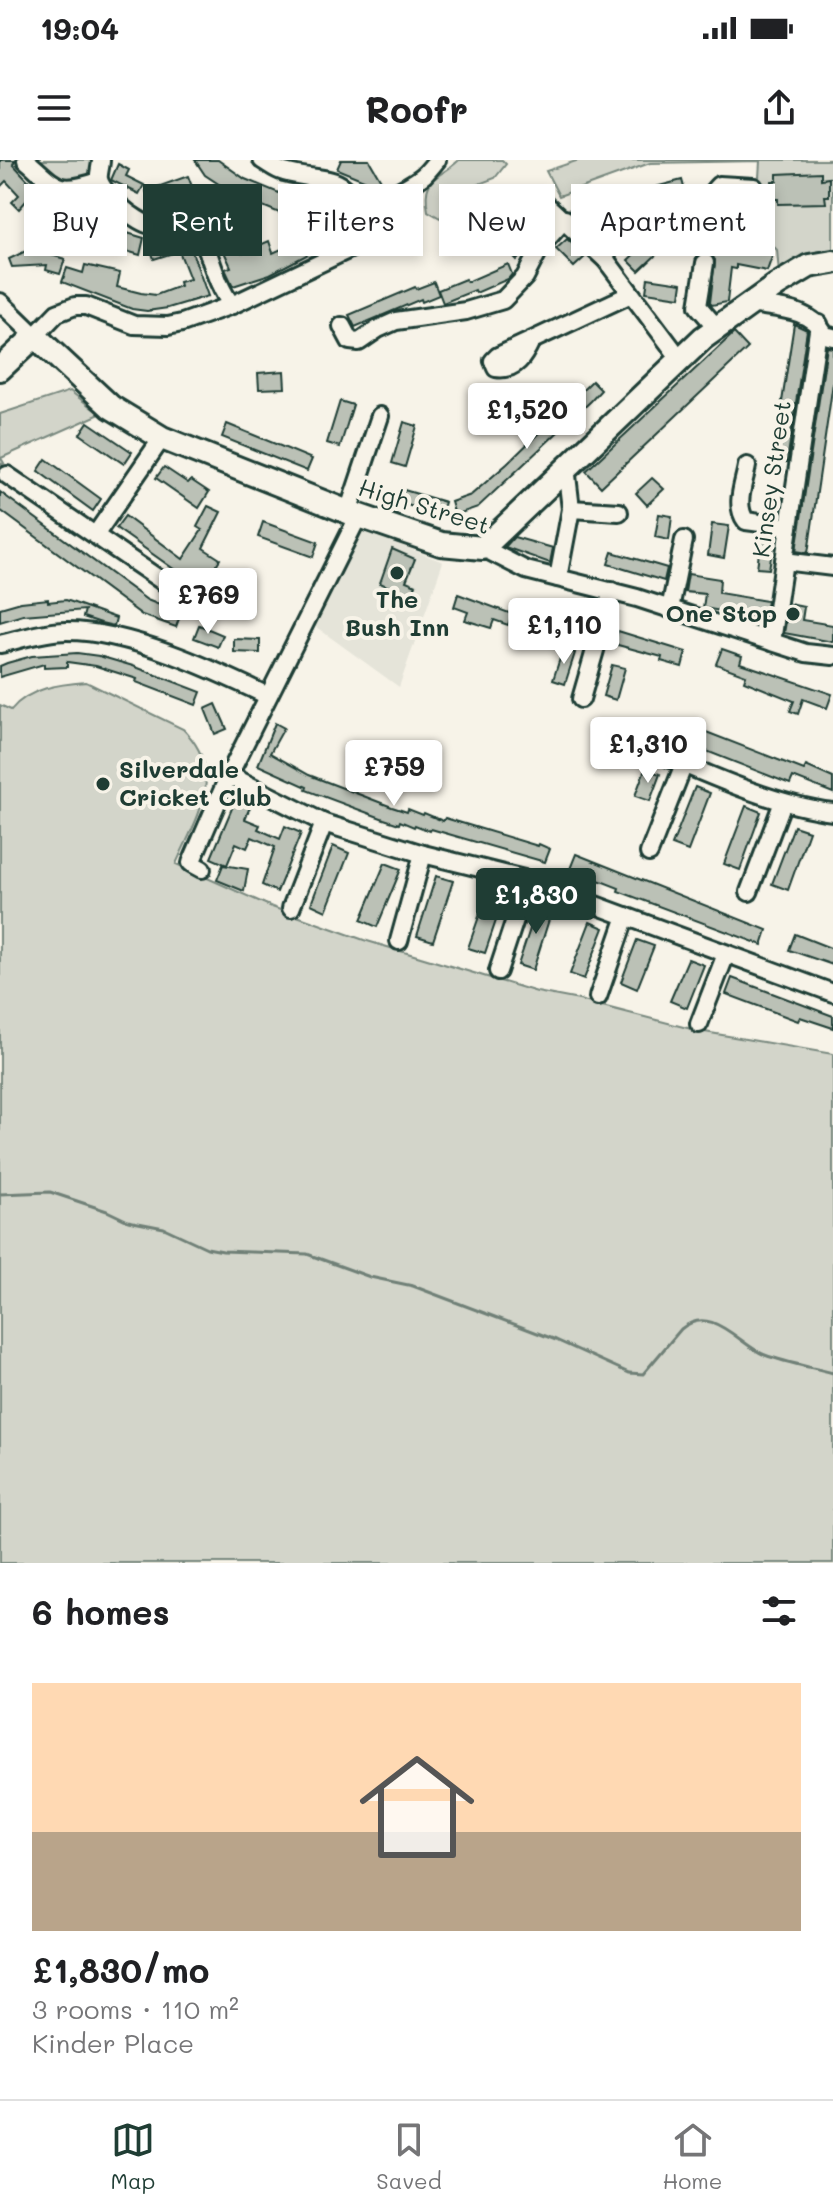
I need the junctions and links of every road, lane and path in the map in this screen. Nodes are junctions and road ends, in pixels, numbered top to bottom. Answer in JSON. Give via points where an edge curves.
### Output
{"nodes":[{"id":1,"x":26,"y":160,"type":"edge"},
{"id":2,"x":101,"y":160,"type":"edge"},
{"id":3,"x":262,"y":160,"type":"edge"},
{"id":4,"x":437,"y":160,"type":"edge"},
{"id":5,"x":99,"y":181,"type":"junction"},
{"id":6,"x":340,"y":184,"type":"edge"},
{"id":7,"x":409,"y":184,"type":"edge"},
{"id":8,"x":555,"y":211,"type":"edge"},
{"id":9,"x":565,"y":219,"type":"junction"},
{"id":10,"x":335,"y":256,"type":"edge"},
{"id":11,"x":607,"y":256,"type":"edge"},
{"id":12,"x":606,"y":260,"type":"junction"},
{"id":13,"x":833,"y":262,"type":"edge"},
{"id":14,"x":705,"y":263,"type":"dead end"},
{"id":15,"x":631,"y":294,"type":"junction"},
{"id":16,"x":0,"y":302,"type":"edge"},
{"id":17,"x":751,"y":304,"type":"junction"},
{"id":18,"x":232,"y":305,"type":"junction"},
{"id":19,"x":819,"y":324,"type":"junction"},
{"id":20,"x":342,"y":326,"type":"dead end"},
{"id":21,"x":710,"y":333,"type":"junction"},
{"id":22,"x":35,"y":336,"type":"junction"},
{"id":23,"x":833,"y":337,"type":"edge"},
{"id":24,"x":531,"y":341,"type":"dead end"},
{"id":25,"x":681,"y":360,"type":"junction"},
{"id":26,"x":0,"y":369,"type":"edge"},
{"id":27,"x":380,"y":416,"type":"dead end"},
{"id":28,"x":162,"y":438,"type":"junction"},
{"id":29,"x":747,"y":466,"type":"dead end"},
{"id":30,"x":566,"y":467,"type":"junction"},
{"id":31,"x":7,"y":475,"type":"dead end"},
{"id":32,"x":571,"y":509,"type":"junction"},
{"id":33,"x":619,"y":512,"type":"dead end"},
{"id":34,"x":354,"y":514,"type":"junction"},
{"id":35,"x":789,"y":527,"type":"junction"},
{"id":36,"x":96,"y":534,"type":"junction"},
{"id":37,"x":684,"y":540,"type":"dead end"},
{"id":38,"x":483,"y":548,"type":"junction"},
{"id":39,"x":784,"y":561,"type":"junction"},
{"id":40,"x":833,"y":567,"type":"edge"},
{"id":41,"x":558,"y":578,"type":"junction"},
{"id":42,"x":612,"y":591,"type":"junction"},
{"id":43,"x":194,"y":594,"type":"dead end"},
{"id":44,"x":670,"y":609,"type":"junction"},
{"id":45,"x":772,"y":642,"type":"junction"},
{"id":46,"x":0,"y":644,"type":"edge"},
{"id":47,"x":833,"y":656,"type":"edge"},
{"id":48,"x":268,"y":696,"type":"junction"},
{"id":49,"x":581,"y":699,"type":"dead end"},
{"id":50,"x":660,"y":754,"type":"dead end"},
{"id":51,"x":684,"y":764,"type":"junction"},
{"id":52,"x":229,"y":775,"type":"junction"},
{"id":53,"x":783,"y":802,"type":"junction"},
{"id":54,"x":833,"y":812,"type":"edge"},
{"id":55,"x":324,"y":823,"type":"junction"},
{"id":56,"x":649,"y":853,"type":"dead end"},
{"id":57,"x":423,"y":854,"type":"junction"},
{"id":58,"x":202,"y":869,"type":"dead end"},
{"id":59,"x":528,"y":880,"type":"junction"},
{"id":60,"x":749,"y":892,"type":"dead end"},
{"id":61,"x":291,"y":908,"type":"dead end"},
{"id":62,"x":626,"y":916,"type":"junction"},
{"id":63,"x":399,"y":941,"type":"dead end"},
{"id":64,"x":726,"y":954,"type":"junction"},
{"id":65,"x":498,"y":971,"type":"dead end"},
{"id":66,"x":833,"y":993,"type":"edge"},
{"id":67,"x":598,"y":997,"type":"dead end"},
{"id":68,"x":699,"y":1024,"type":"dead end"}],
"edges":[{"from":1,"to":5,"type":"street","via":[[56,187]]},
{"from":2,"to":5,"type":"street"},
{"from":3,"to":6,"type":"street","via":[[282,172]]},
{"from":4,"to":7,"type":"street"},
{"from":5,"to":18,"type":"street","via":[[141,221],[195,222]]},
{"from":8,"to":9,"type":"street"},
{"from":9,"to":12,"type":"street"},
{"from":9,"to":20,"type":"street","via":[[503,300],[466,311],[412,316],[359,342],[350,341]]},
{"from":10,"to":18,"type":"street"},
{"from":11,"to":12,"type":"street"},
{"from":12,"to":15,"type":"street"},
{"from":13,"to":17,"type":"main road","via":[[809,266]]},
{"from":14,"to":21,"type":"street","via":[[698,306]]},
{"from":15,"to":24,"type":"street"},
{"from":15,"to":25,"type":"street"},
{"from":16,"to":22,"type":"street"},
{"from":17,"to":19,"type":"street","via":[[807,314]]},
{"from":17,"to":21,"type":"main road"},
{"from":18,"to":22,"type":"street","via":[[182,323],[151,327],[75,306],[57,313]]},
{"from":19,"to":23,"type":"street"},
{"from":19,"to":35,"type":"street","name":"Kinsey Street"},
{"from":21,"to":25,"type":"main road"},
{"from":22,"to":26,"type":"main road"},
{"from":22,"to":28,"type":"main road","name":"High Street","via":[[111,407]]},
{"from":25,"to":30,"type":"main road"},
{"from":27,"to":34,"type":"street"},
{"from":28,"to":34,"type":"main road","name":"High Street"},
{"from":28,"to":36,"type":"street"},
{"from":29,"to":35,"type":"street","via":[[739,503],[743,517]]},
{"from":30,"to":32,"type":"street"},
{"from":30,"to":38,"type":"main road"},
{"from":31,"to":36,"type":"street"},
{"from":32,"to":33,"type":"street"},
{"from":32,"to":41,"type":"street"},
{"from":34,"to":38,"type":"main road","name":"High Street","via":[[441,544]]},
{"from":34,"to":48,"type":"street"},
{"from":35,"to":39,"type":"street","name":"Kinsey Street"},
{"from":36,"to":43,"type":"street","via":[[165,583]]},
{"from":37,"to":44,"type":"street"},
{"from":38,"to":41,"type":"street","name":"High Street","via":[[516,566]]},
{"from":39,"to":40,"type":"street"},
{"from":39,"to":45,"type":"street","name":"Kinsey Street"},
{"from":41,"to":42,"type":"street","name":"High Street"},
{"from":42,"to":44,"type":"street","name":"High Street"},
{"from":42,"to":49,"type":"street"},
{"from":44,"to":45,"type":"street","name":"High Street"},
{"from":45,"to":47,"type":"street","name":"High Street"},
{"from":46,"to":48,"type":"street","via":[[64,631],[157,643]]},
{"from":48,"to":52,"type":"street"},
{"from":50,"to":51,"type":"street"},
{"from":51,"to":53,"type":"street"},
{"from":51,"to":56,"type":"street"},
{"from":52,"to":55,"type":"street"},
{"from":52,"to":58,"type":"street","via":[[191,863]]},
{"from":53,"to":54,"type":"street"},
{"from":53,"to":60,"type":"street"},
{"from":55,"to":57,"type":"street"},
{"from":55,"to":61,"type":"street"},
{"from":57,"to":59,"type":"street"},
{"from":57,"to":63,"type":"street"},
{"from":59,"to":62,"type":"street"},
{"from":59,"to":65,"type":"street"},
{"from":62,"to":64,"type":"street"},
{"from":62,"to":67,"type":"street"},
{"from":64,"to":66,"type":"street"},
{"from":64,"to":68,"type":"street"}]}
